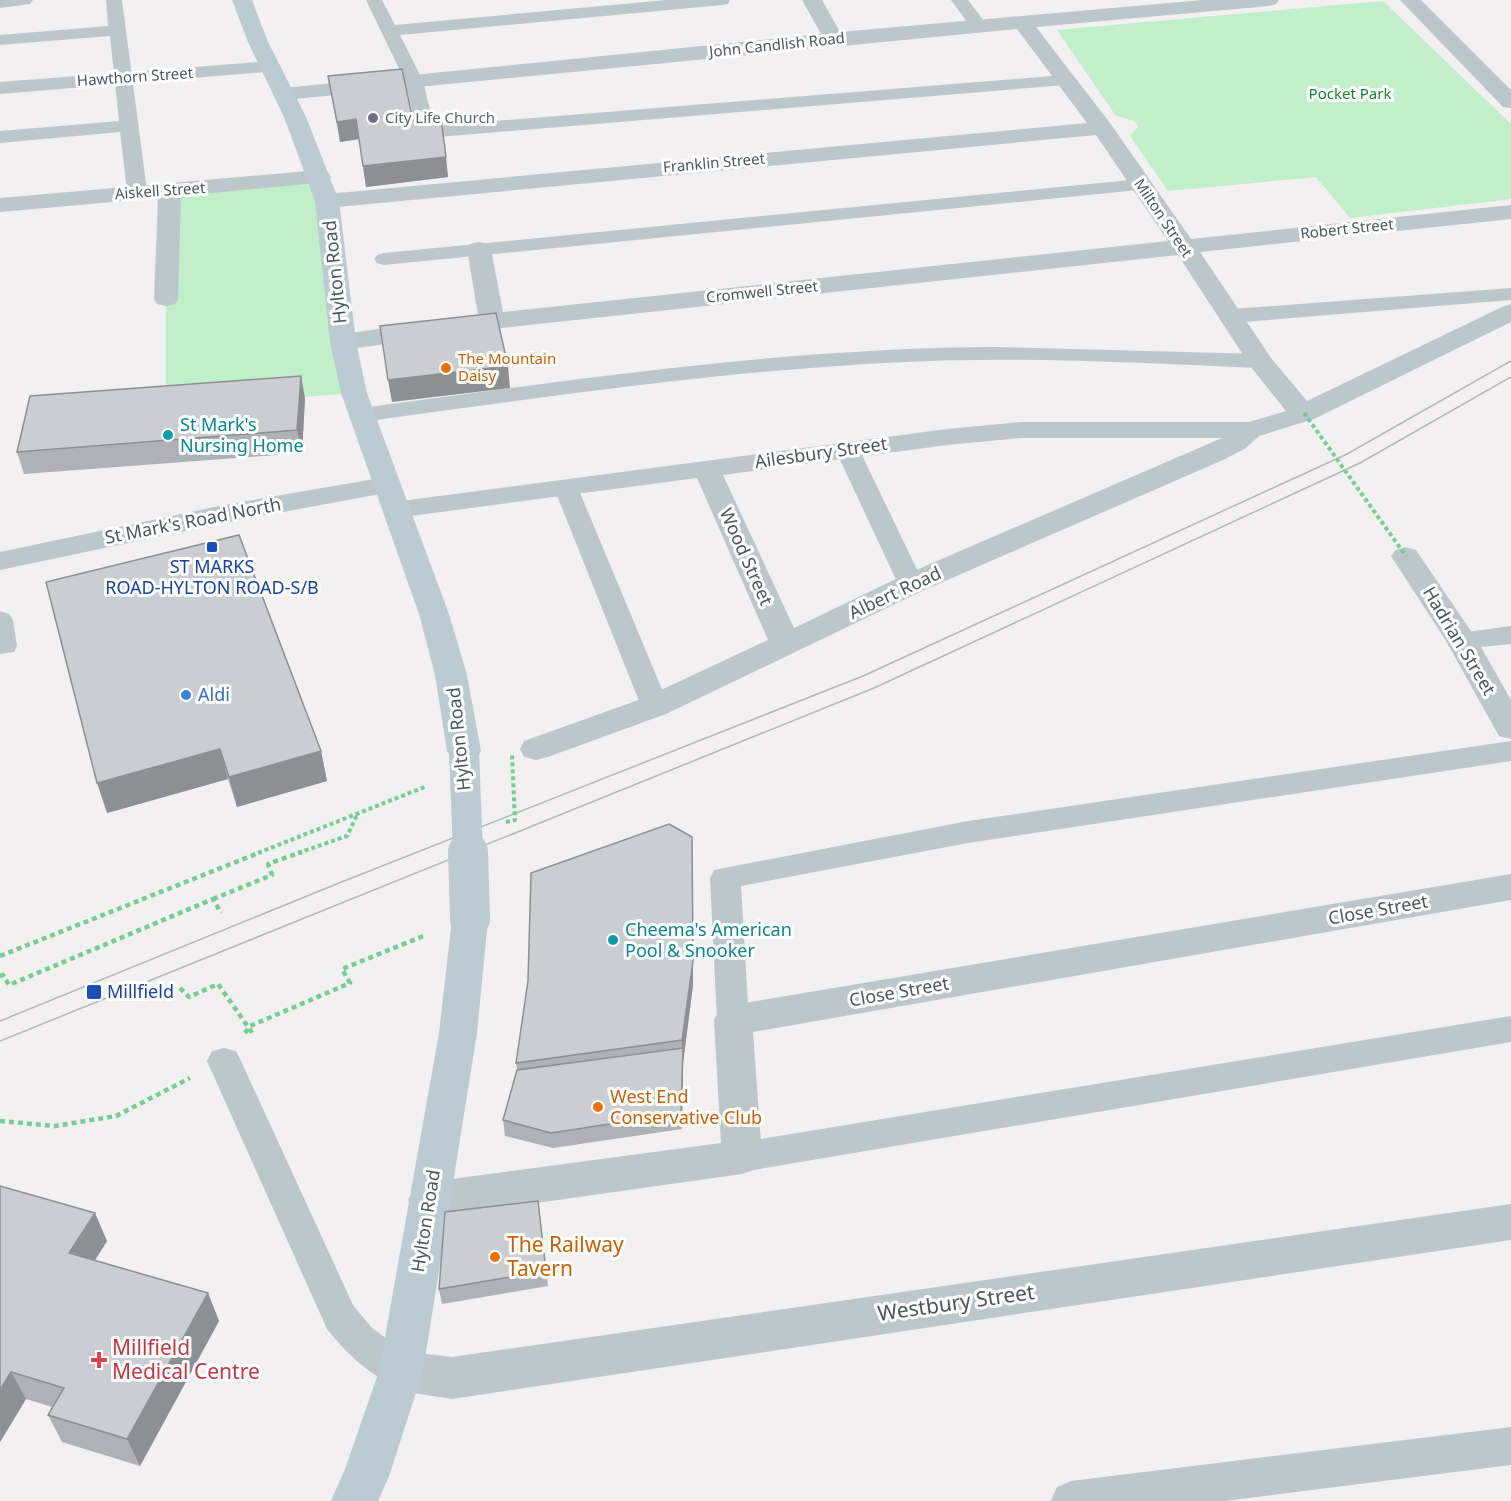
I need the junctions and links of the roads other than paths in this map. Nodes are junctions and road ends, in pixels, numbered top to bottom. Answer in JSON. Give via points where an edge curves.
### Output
{"nodes":[{"id":1,"x":23,"y":0,"type":"edge"},
{"id":2,"x":114,"y":0,"type":"edge"},
{"id":3,"x":242,"y":0,"type":"edge"},
{"id":4,"x":374,"y":0,"type":"edge"},
{"id":5,"x":722,"y":0,"type":"edge"},
{"id":6,"x":813,"y":0,"type":"edge"},
{"id":7,"x":959,"y":0,"type":"edge"},
{"id":8,"x":1269,"y":0,"type":"edge"},
{"id":9,"x":1410,"y":0,"type":"edge"},
{"id":10,"x":0,"y":2,"type":"edge"},
{"id":11,"x":1104,"y":7,"type":"edge"},
{"id":12,"x":1022,"y":22,"type":"junction"},
{"id":13,"x":979,"y":26,"type":"junction"},
{"id":14,"x":117,"y":30,"type":"junction"},
{"id":15,"x":389,"y":31,"type":"junction"},
{"id":16,"x":834,"y":39,"type":"junction"},
{"id":17,"x":0,"y":40,"type":"edge"},
{"id":18,"x":271,"y":67,"type":"junction"},
{"id":19,"x":123,"y":78,"type":"junction"},
{"id":20,"x":1065,"y":80,"type":"junction"},
{"id":21,"x":414,"y":81,"type":"junction"},
{"id":22,"x":0,"y":88,"type":"edge"},
{"id":23,"x":1507,"y":92,"type":"edge"},
{"id":24,"x":284,"y":94,"type":"junction"},
{"id":25,"x":130,"y":126,"type":"junction"},
{"id":26,"x":1102,"y":128,"type":"junction"},
{"id":27,"x":0,"y":137,"type":"edge"},
{"id":28,"x":1141,"y":184,"type":"junction"},
{"id":29,"x":324,"y":189,"type":"junction"},
{"id":30,"x":136,"y":191,"type":"junction"},
{"id":31,"x":170,"y":191,"type":"junction"},
{"id":32,"x":0,"y":205,"type":"edge"},
{"id":33,"x":1511,"y":212,"type":"edge"},
{"id":34,"x":1183,"y":246,"type":"junction"},
{"id":35,"x":479,"y":249,"type":"junction"},
{"id":36,"x":384,"y":259,"type":"dead end"},
{"id":37,"x":1511,"y":294,"type":"edge"},
{"id":38,"x":166,"y":299,"type":"dead end"},
{"id":39,"x":1511,"y":312,"type":"edge"},
{"id":40,"x":1232,"y":316,"type":"junction"},
{"id":41,"x":492,"y":321,"type":"junction"},
{"id":42,"x":343,"y":342,"type":"junction"},
{"id":43,"x":1260,"y":361,"type":"junction"},
{"id":44,"x":1304,"y":413,"type":"junction"},
{"id":45,"x":362,"y":415,"type":"junction"},
{"id":46,"x":1249,"y":430,"type":"junction"},
{"id":47,"x":847,"y":449,"type":"junction"},
{"id":48,"x":706,"y":468,"type":"junction"},
{"id":49,"x":567,"y":488,"type":"junction"},
{"id":50,"x":391,"y":497,"type":"junction"},
{"id":51,"x":1406,"y":556,"type":"road end"},
{"id":52,"x":0,"y":561,"type":"edge"},
{"id":53,"x":911,"y":584,"type":"junction"},
{"id":54,"x":0,"y":620,"type":"edge"},
{"id":55,"x":1511,"y":635,"type":"edge"},
{"id":56,"x":1461,"y":640,"type":"junction"},
{"id":57,"x":786,"y":645,"type":"junction"},
{"id":58,"x":4,"y":646,"type":"dead end"},
{"id":59,"x":655,"y":706,"type":"junction"},
{"id":60,"x":1511,"y":728,"type":"edge"},
{"id":61,"x":1511,"y":751,"type":"edge"},
{"id":62,"x":524,"y":752,"type":"road end"},
{"id":63,"x":1511,"y":887,"type":"edge"},
{"id":64,"x":733,"y":1020,"type":"junction"},
{"id":65,"x":1511,"y":1029,"type":"edge"},
{"id":66,"x":224,"y":1061,"type":"road end"},
{"id":67,"x":742,"y":1157,"type":"junction"},
{"id":68,"x":429,"y":1200,"type":"junction"},
{"id":69,"x":1511,"y":1222,"type":"edge"},
{"id":70,"x":401,"y":1371,"type":"junction"},
{"id":71,"x":1511,"y":1446,"type":"edge"},
{"id":72,"x":354,"y":1501,"type":"edge"},
{"id":73,"x":1071,"y":1501,"type":"edge"}],
"edges":[{"from":1,"to":10,"type":"street"},
{"from":2,"to":14,"type":"lane"},
{"from":3,"to":18,"type":"street","name":"Hylton Road"},
{"from":4,"to":15,"type":"lane"},
{"from":5,"to":15,"type":"lane"},
{"from":6,"to":16,"type":"street"},
{"from":7,"to":13,"type":"lane"},
{"from":8,"to":11,"type":"street","name":"John Candlish Road"},
{"from":9,"to":23,"type":"street"},
{"from":11,"to":12,"type":"street","name":"John Candlish Road"},
{"from":12,"to":13,"type":"street","name":"John Candlish Road"},
{"from":12,"to":20,"type":"street","name":"Milton Street"},
{"from":13,"to":16,"type":"street","name":"John Candlish Road"},
{"from":14,"to":17,"type":"lane"},
{"from":14,"to":19,"type":"lane"},
{"from":15,"to":21,"type":"lane"},
{"from":16,"to":21,"type":"street","name":"John Candlish Road"},
{"from":18,"to":19,"type":"street","name":"Hawthorn Street"},
{"from":18,"to":24,"type":"street","name":"Hylton Road"},
{"from":19,"to":22,"type":"street","name":"Hawthorn Street"},
{"from":19,"to":25,"type":"lane"},
{"from":20,"to":21,"type":"lane","via":[[426,132]]},
{"from":20,"to":26,"type":"street","name":"Milton Street"},
{"from":21,"to":24,"type":"street","name":"John Candlish Road"},
{"from":24,"to":29,"type":"street","name":"Hylton Road"},
{"from":25,"to":27,"type":"lane"},
{"from":25,"to":30,"type":"lane"},
{"from":26,"to":28,"type":"street","name":"Milton Street"},
{"from":26,"to":29,"type":"street","name":"Franklin Street","via":[[472,185]]},
{"from":28,"to":34,"type":"street","name":"Milton Street"},
{"from":28,"to":35,"type":"lane"},
{"from":29,"to":31,"type":"street","name":"Aiskell Street"},
{"from":29,"to":42,"type":"street","name":"Hylton Road"},
{"from":30,"to":31,"type":"street","name":"Aiskell Street"},
{"from":30,"to":32,"type":"street","name":"Aiskell Street"},
{"from":31,"to":38,"type":"street"},
{"from":33,"to":34,"type":"street","name":"Robert Street"},
{"from":34,"to":40,"type":"street","name":"Milton Street"},
{"from":34,"to":41,"type":"street","name":"Cromwell Street"},
{"from":35,"to":36,"type":"lane"},
{"from":35,"to":41,"type":"street"},
{"from":37,"to":40,"type":"lane"},
{"from":39,"to":44,"type":"street"},
{"from":40,"to":43,"type":"street","name":"Milton Street"},
{"from":41,"to":42,"type":"street","name":"Cromwell Street"},
{"from":42,"to":45,"type":"street","name":"Hylton Road"},
{"from":43,"to":44,"type":"street","name":"Milton Street"},
{"from":43,"to":45,"type":"lane","via":[[985,353],[850,358],[660,375]]},
{"from":44,"to":46,"type":"street"},
{"from":45,"to":50,"type":"street","name":"Hylton Road"},
{"from":46,"to":47,"type":"street","name":"Ailesbury Street","via":[[1022,430]]},
{"from":46,"to":53,"type":"street","name":"Albert Road","via":[[1214,454]]},
{"from":47,"to":48,"type":"street","name":"Ailesbury Street"},
{"from":47,"to":53,"type":"lane"},
{"from":48,"to":49,"type":"street","name":"Ailesbury Street"},
{"from":48,"to":57,"type":"street","name":"Wood Street"},
{"from":49,"to":50,"type":"street","name":"Ailesbury Street"},
{"from":49,"to":59,"type":"lane"},
{"from":50,"to":52,"type":"street","name":"St Mark's Road North","via":[[224,514]]},
{"from":50,"to":68,"type":"street","name":"Hylton Road","bridge":true,"via":[[434,614],[464,751],[470,919],[458,1032]]},
{"from":51,"to":56,"type":"street","name":"Hadrian Street"},
{"from":53,"to":57,"type":"street","name":"Albert Road"},
{"from":54,"to":58,"type":"lane"},
{"from":55,"to":56,"type":"lane"},
{"from":56,"to":60,"type":"street","name":"Hadrian Street"},
{"from":57,"to":59,"type":"street","name":"Albert Road"},
{"from":59,"to":62,"type":"street","name":"Albert Road"},
{"from":61,"to":64,"type":"lane","via":[[968,832],[725,878]]},
{"from":63,"to":64,"type":"street","name":"Close Street"},
{"from":64,"to":67,"type":"street"},
{"from":65,"to":67,"type":"lane"},
{"from":66,"to":70,"type":"lane","via":[[339,1317],[358,1339]]},
{"from":67,"to":68,"type":"street"},
{"from":68,"to":70,"type":"street","name":"Hylton Road"},
{"from":69,"to":70,"type":"street","name":"Westbury Street","via":[[452,1378]]},
{"from":70,"to":72,"type":"street","name":"Hylton Road"},
{"from":71,"to":73,"type":"lane"}]}
